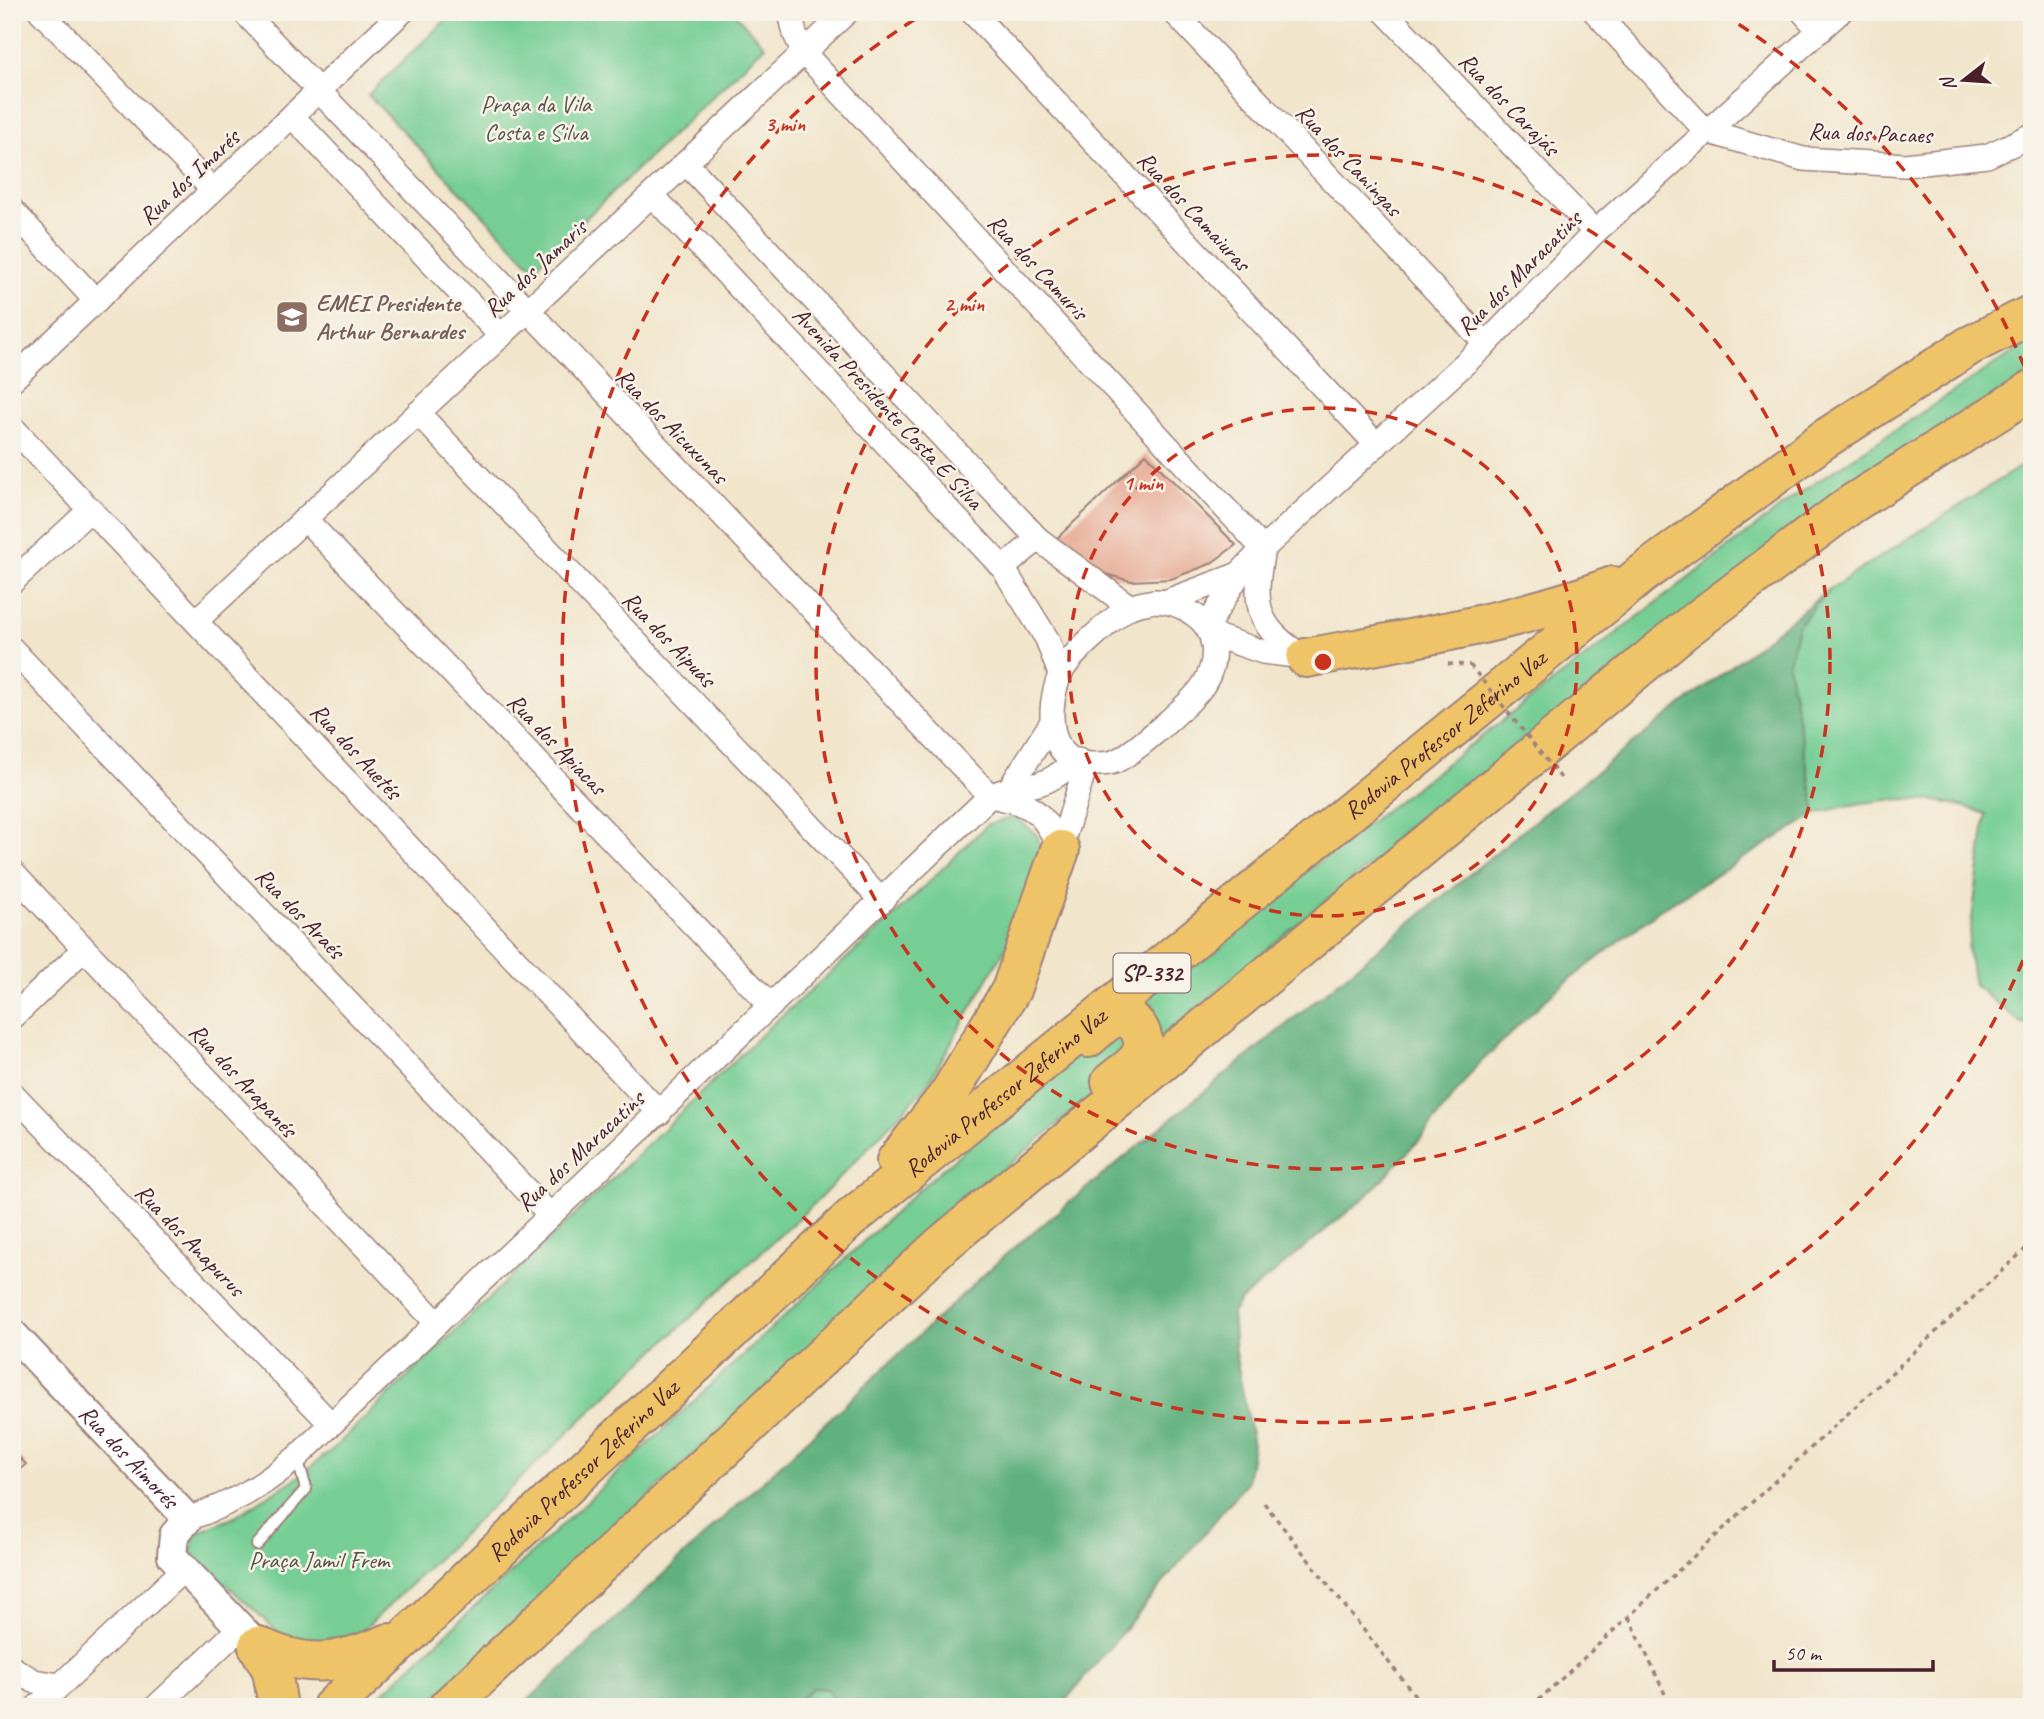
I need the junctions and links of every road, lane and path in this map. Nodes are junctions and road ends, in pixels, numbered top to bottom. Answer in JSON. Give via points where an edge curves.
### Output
{"nodes":[{"id":1,"x":41,"y":12,"type":"edge"},
{"id":2,"x":244,"y":12,"type":"edge"},
{"id":3,"x":402,"y":12,"type":"edge"},
{"id":4,"x":790,"y":12,"type":"edge"},
{"id":5,"x":847,"y":12,"type":"edge"},
{"id":6,"x":972,"y":12,"type":"edge"},
{"id":7,"x":1174,"y":12,"type":"edge"},
{"id":8,"x":1385,"y":12,"type":"edge"},
{"id":9,"x":1595,"y":12,"type":"edge"},
{"id":10,"x":1802,"y":12,"type":"edge"},
{"id":11,"x":1840,"y":12,"type":"edge"},
{"id":12,"x":1820,"y":31,"type":"junction"},
{"id":13,"x":804,"y":53,"type":"junction"},
{"id":14,"x":317,"y":92,"type":"junction"},
{"id":15,"x":292,"y":116,"type":"junction"},
{"id":16,"x":1706,"y":131,"type":"junction"},
{"id":17,"x":2032,"y":135,"type":"edge"},
{"id":18,"x":686,"y":163,"type":"junction"},
{"id":19,"x":213,"y":190,"type":"junction"},
{"id":20,"x":652,"y":195,"type":"junction"},
{"id":21,"x":12,"y":210,"type":"edge"},
{"id":22,"x":1595,"y":232,"type":"junction"},
{"id":23,"x":96,"y":301,"type":"junction"},
{"id":24,"x":526,"y":312,"type":"junction"},
{"id":25,"x":2032,"y":314,"type":"edge"},
{"id":26,"x":501,"y":336,"type":"junction"},
{"id":27,"x":1486,"y":344,"type":"junction"},
{"id":28,"x":12,"y":380,"type":"edge"},
{"id":29,"x":2032,"y":390,"type":"edge"},
{"id":30,"x":418,"y":414,"type":"junction"},
{"id":31,"x":12,"y":427,"type":"edge"},
{"id":32,"x":1377,"y":445,"type":"junction"},
{"id":33,"x":91,"y":509,"type":"junction"},
{"id":34,"x":305,"y":519,"type":"junction"},
{"id":35,"x":1038,"y":539,"type":"junction"},
{"id":36,"x":1263,"y":549,"type":"junction"},
{"id":37,"x":1003,"y":568,"type":"junction"},
{"id":38,"x":1239,"y":574,"type":"junction"},
{"id":39,"x":1641,"y":575,"type":"junction"},
{"id":40,"x":12,"y":582,"type":"edge"},
{"id":41,"x":1167,"y":601,"type":"junction"},
{"id":42,"x":1130,"y":607,"type":"junction"},
{"id":43,"x":197,"y":620,"type":"junction"},
{"id":44,"x":1210,"y":630,"type":"junction"},
{"id":45,"x":12,"y":649,"type":"edge"},
{"id":46,"x":1306,"y":657,"type":"junction"},
{"id":47,"x":1470,"y":665,"type":"dead end"},
{"id":48,"x":1060,"y":674,"type":"junction"},
{"id":49,"x":1050,"y":725,"type":"junction"},
{"id":50,"x":1082,"y":762,"type":"junction"},
{"id":51,"x":1560,"y":778,"type":"dead end"},
{"id":52,"x":1001,"y":791,"type":"junction"},
{"id":53,"x":1060,"y":850,"type":"junction"},
{"id":54,"x":12,"y":872,"type":"edge"},
{"id":55,"x":882,"y":901,"type":"junction"},
{"id":56,"x":84,"y":950,"type":"junction"},
{"id":57,"x":771,"y":1006,"type":"junction"},
{"id":58,"x":12,"y":1018,"type":"edge"},
{"id":59,"x":12,"y":1093,"type":"edge"},
{"id":60,"x":660,"y":1113,"type":"junction"},
{"id":61,"x":549,"y":1214,"type":"junction"},
{"id":62,"x":850,"y":1219,"type":"junction"},
{"id":63,"x":2032,"y":1243,"type":"edge"},
{"id":64,"x":437,"y":1323,"type":"junction"},
{"id":65,"x":12,"y":1333,"type":"edge"},
{"id":66,"x":330,"y":1423,"type":"junction"},
{"id":67,"x":297,"y":1457,"type":"junction"},
{"id":68,"x":556,"y":1494,"type":"junction"},
{"id":69,"x":1264,"y":1503,"type":"dead end"},
{"id":70,"x":658,"y":1510,"type":"junction"},
{"id":71,"x":188,"y":1519,"type":"junction"},
{"id":72,"x":257,"y":1545,"type":"dead end"},
{"id":73,"x":183,"y":1570,"type":"junction"},
{"id":74,"x":1629,"y":1616,"type":"junction"},
{"id":75,"x":404,"y":1636,"type":"junction"},
{"id":76,"x":249,"y":1637,"type":"junction"},
{"id":77,"x":12,"y":1668,"type":"edge"},
{"id":78,"x":60,"y":1685,"type":"junction"},
{"id":79,"x":37,"y":1707,"type":"edge"},
{"id":80,"x":156,"y":1707,"type":"edge"},
{"id":81,"x":278,"y":1707,"type":"edge"},
{"id":82,"x":332,"y":1707,"type":"edge"},
{"id":83,"x":448,"y":1707,"type":"edge"},
{"id":84,"x":1424,"y":1707,"type":"edge"},
{"id":85,"x":1531,"y":1707,"type":"edge"},
{"id":86,"x":1671,"y":1707,"type":"edge"}],
"edges":[{"from":1,"to":19,"type":"street"},
{"from":2,"to":14,"type":"street","name":"Rua dos Aicuxunas"},
{"from":3,"to":14,"type":"street","name":"Rua dos Imarés"},
{"from":4,"to":13,"type":"street","name":"Rua dos Camuris"},
{"from":5,"to":13,"type":"street","name":"Rua dos Jamaris"},
{"from":6,"to":32,"type":"street","name":"Rua dos Camaiuras"},
{"from":7,"to":27,"type":"street","name":"Rua dos Caningas"},
{"from":8,"to":22,"type":"street","name":"Rua dos Carajás"},
{"from":9,"to":16,"type":"street"},
{"from":10,"to":12,"type":"street"},
{"from":11,"to":12,"type":"street","name":"Rua dos Maracatins"},
{"from":12,"to":16,"type":"street","name":"Rua dos Maracatins"},
{"from":13,"to":18,"type":"street","name":"Rua dos Jamaris"},
{"from":13,"to":36,"type":"street","name":"Rua dos Camuris"},
{"from":14,"to":15,"type":"street","name":"Rua dos Imarés"},
{"from":14,"to":24,"type":"street","name":"Rua dos Aicuxunas"},
{"from":15,"to":19,"type":"street","name":"Rua dos Imarés"},
{"from":15,"to":26,"type":"street"},
{"from":16,"to":17,"type":"street","name":"Rua dos Pacaes","via":[[1803,159],[1905,165],[1987,156]]},
{"from":16,"to":22,"type":"street","name":"Rua dos Maracatins"},
{"from":18,"to":20,"type":"street","name":"Rua dos Jamaris"},
{"from":18,"to":35,"type":"street","name":"Avenida Presidente Costa E Silva"},
{"from":19,"to":23,"type":"street","name":"Rua dos Imarés"},
{"from":20,"to":24,"type":"street","name":"Rua dos Jamaris"},
{"from":20,"to":37,"type":"street","name":"Avenida Presidente Costa E Silva"},
{"from":21,"to":23,"type":"street"},
{"from":22,"to":27,"type":"street","name":"Rua dos Maracatins"},
{"from":23,"to":28,"type":"street","name":"Rua dos Imarés"},
{"from":24,"to":26,"type":"street","name":"Rua dos Jamaris"},
{"from":24,"to":52,"type":"street","name":"Rua dos Aicuxunas"},
{"from":25,"to":39,"type":"highway","name":"Rodovia Professor Zeferino Vaz","number":"SP-332","via":[[1969,346],[1823,440]]},
{"from":26,"to":30,"type":"street","name":"Rua dos Jamaris"},
{"from":27,"to":32,"type":"street","name":"Rua dos Maracatins"},
{"from":29,"to":70,"type":"highway","number":"SP-332","via":[[1850,505],[1683,631],[939,1247]]},
{"from":30,"to":34,"type":"street","name":"Rua dos Jamaris"},
{"from":30,"to":55,"type":"street","name":"Rua dos Aipuás"},
{"from":31,"to":33,"type":"street","name":"Rua dos Auetés"},
{"from":32,"to":36,"type":"street","name":"Rua dos Maracatins"},
{"from":33,"to":40,"type":"street"},
{"from":33,"to":43,"type":"street","name":"Rua dos Auetés"},
{"from":34,"to":43,"type":"street","name":"Rua dos Jamaris"},
{"from":34,"to":57,"type":"street","name":"Rua dos Apiacas"},
{"from":35,"to":37,"type":"street"},
{"from":35,"to":42,"type":"street","name":"Avenida Presidente Costa E Silva"},
{"from":36,"to":38,"type":"street","name":"Rua dos Maracatins"},
{"from":36,"to":46,"type":"street","via":[[1256,589],[1260,612],[1278,641]]},
{"from":37,"to":48,"type":"street","name":"Avenida Presidente Costa E Silva","via":[[1047,639]]},
{"from":38,"to":41,"type":"street","name":"Rua dos Maracatins"},
{"from":38,"to":44,"type":"street","name":"Rua dos Maracatins"},
{"from":39,"to":46,"type":"highway","via":[[1565,604],[1428,636]]},
{"from":39,"to":62,"type":"highway","name":"Rodovia Professor Zeferino Vaz","number":"SP-332"},
{"from":41,"to":42,"type":"street"},
{"from":41,"to":44,"type":"street","via":[[1188,610]]},
{"from":42,"to":48,"type":"street"},
{"from":43,"to":60,"type":"street","name":"Rua dos Auetés"},
{"from":44,"to":46,"type":"street","via":[[1263,652]]},
{"from":44,"to":50,"type":"street","via":[[1213,660],[1204,684],[1186,703],[1118,761]]},
{"from":45,"to":61,"type":"street","name":"Rua dos Araés"},
{"from":47,"to":51,"type":"path","bridge":true},
{"from":48,"to":49,"type":"street"},
{"from":49,"to":50,"type":"street","via":[[1065,754]]},
{"from":49,"to":52,"type":"street","name":"Rua dos Maracatins"},
{"from":50,"to":52,"type":"street","via":[[1035,785]]},
{"from":50,"to":53,"type":"street"},
{"from":52,"to":53,"type":"street","via":[[1036,810]]},
{"from":52,"to":55,"type":"street","name":"Rua dos Maracatins"},
{"from":53,"to":62,"type":"highway","via":[[1011,990],[949,1094]]},
{"from":54,"to":56,"type":"street","name":"Rua dos Arapanés"},
{"from":55,"to":57,"type":"street","name":"Rua dos Maracatins"},
{"from":56,"to":58,"type":"street"},
{"from":56,"to":64,"type":"street","name":"Rua dos Arapanés"},
{"from":57,"to":60,"type":"street","name":"Rua dos Maracatins"},
{"from":59,"to":66,"type":"street","name":"Rua dos Anapurus"},
{"from":60,"to":61,"type":"street","name":"Rua dos Maracatins"},
{"from":61,"to":64,"type":"street","name":"Rua dos Maracatins"},
{"from":62,"to":68,"type":"highway","name":"Rodovia Professor Zeferino Vaz","number":"SP-332"},
{"from":63,"to":74,"type":"path"},
{"from":64,"to":66,"type":"street","name":"Rua dos Maracatins"},
{"from":65,"to":71,"type":"street","name":"Rua dos Aimorés"},
{"from":66,"to":67,"type":"street","name":"Rua dos Maracatins"},
{"from":67,"to":71,"type":"street","name":"Rua dos Maracatins","via":[[263,1486]]},
{"from":67,"to":72,"type":"lane","via":[[306,1489]]},
{"from":68,"to":70,"type":"highway","via":[[629,1446],[842,1244],[1037,1079],[1110,1021],[1125,1018],[1133,1022],[1142,1037],[1138,1059],[960,1213],[677,1479]]},
{"from":68,"to":75,"type":"highway","name":"Rodovia Professor Zeferino Vaz","number":"SP-332"},
{"from":69,"to":84,"type":"path"},
{"from":70,"to":83,"type":"highway","number":"SP-332"},
{"from":71,"to":73,"type":"street","name":"Rua dos Aimorés","via":[[174,1535],[172,1556]]},
{"from":73,"to":76,"type":"street","name":"Rua dos Aimorés"},
{"from":73,"to":78,"type":"street"},
{"from":74,"to":85,"type":"path"},
{"from":74,"to":86,"type":"path"},
{"from":75,"to":76,"type":"highway","via":[[324,1664],[285,1659]]},
{"from":75,"to":82,"type":"highway","name":"Rodovia Professor Zeferino Vaz","number":"SP-332"},
{"from":76,"to":80,"type":"street"},
{"from":76,"to":81,"type":"highway","via":[[272,1670]]},
{"from":77,"to":78,"type":"street","via":[[34,1681]]},
{"from":78,"to":79,"type":"street"}]}
